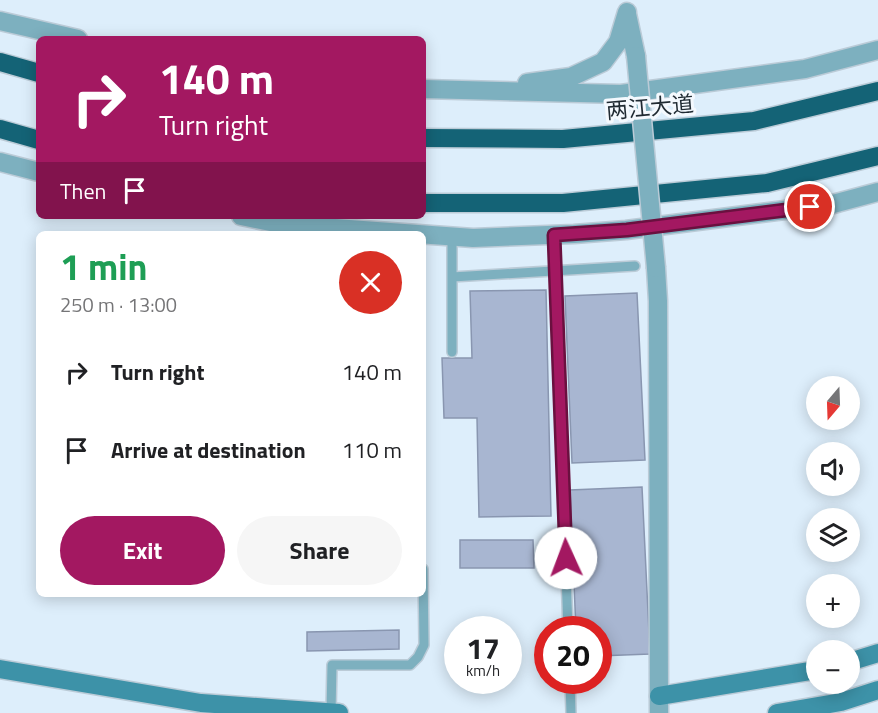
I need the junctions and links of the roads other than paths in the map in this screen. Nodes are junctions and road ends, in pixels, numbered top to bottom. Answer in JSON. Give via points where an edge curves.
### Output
{"nodes":[{"id":1,"x":628,"y":6,"type":"edge"},
{"id":2,"x":0,"y":21,"type":"edge"},
{"id":3,"x":65,"y":36,"type":"edge"},
{"id":4,"x":878,"y":50,"type":"edge"},
{"id":5,"x":0,"y":62,"type":"edge"},
{"id":6,"x":36,"y":71,"type":"edge"},
{"id":7,"x":426,"y":89,"type":"edge"},
{"id":8,"x":469,"y":90,"type":"junction"},
{"id":9,"x":878,"y":91,"type":"edge"},
{"id":10,"x":0,"y":129,"type":"edge"},
{"id":11,"x":426,"y":138,"type":"edge"},
{"id":12,"x":36,"y":139,"type":"edge"},
{"id":13,"x":878,"y":156,"type":"edge"},
{"id":14,"x":0,"y":162,"type":"edge"},
{"id":15,"x":36,"y":171,"type":"edge"},
{"id":16,"x":878,"y":192,"type":"edge"},
{"id":17,"x":426,"y":203,"type":"edge"},
{"id":18,"x":256,"y":219,"type":"edge"},
{"id":19,"x":380,"y":231,"type":"edge"},
{"id":20,"x":426,"y":234,"type":"edge"},
{"id":21,"x":554,"y":235,"type":"junction"},
{"id":22,"x":452,"y":236,"type":"junction"},
{"id":23,"x":635,"y":266,"type":"dead end"},
{"id":24,"x":556,"y":271,"type":"junction"},
{"id":25,"x":452,"y":277,"type":"junction"},
{"id":26,"x":452,"y":352,"type":"dead end"},
{"id":27,"x":423,"y":597,"type":"edge"},
{"id":28,"x":568,"y":616,"type":"edge"},
{"id":29,"x":878,"y":653,"type":"edge"},
{"id":30,"x":860,"y":659,"type":"edge"},
{"id":31,"x":0,"y":669,"type":"edge"},
{"id":32,"x":806,"y":672,"type":"edge"},
{"id":33,"x":878,"y":690,"type":"edge"},
{"id":34,"x":570,"y":694,"type":"edge"},
{"id":35,"x":659,"y":705,"type":"edge"},
{"id":36,"x":200,"y":708,"type":"edge"},
{"id":37,"x":331,"y":712,"type":"edge"},
{"id":38,"x":339,"y":713,"type":"edge"},
{"id":39,"x":571,"y":713,"type":"edge"},
{"id":40,"x":777,"y":713,"type":"edge"}],
"edges":[{"from":1,"to":8,"type":"street","via":[[618,42],[603,62],[571,77]]},
{"from":1,"to":35,"type":"street","bridge":true,"via":[[658,301]]},
{"from":2,"to":3,"type":"street"},
{"from":4,"to":8,"type":"street","via":[[805,69],[621,94]]},
{"from":5,"to":6,"type":"highway"},
{"from":7,"to":8,"type":"street"},
{"from":9,"to":11,"type":"highway","name":"两江大道","via":[[754,121],[563,139]]},
{"from":10,"to":12,"type":"highway"},
{"from":13,"to":17,"type":"highway","via":[[767,183],[563,203]]},
{"from":14,"to":15,"type":"street"},
{"from":16,"to":21,"type":"street","via":[[832,204],[627,230]]},
{"from":18,"to":19,"type":"street"},
{"from":20,"to":22,"type":"street"},
{"from":21,"to":22,"type":"street"},
{"from":21,"to":24,"type":"lane"},
{"from":22,"to":25,"type":"lane"},
{"from":23,"to":24,"type":"lane"},
{"from":24,"to":25,"type":"lane"},
{"from":24,"to":28,"type":"lane"},
{"from":25,"to":26,"type":"lane"},
{"from":27,"to":37,"type":"lane","via":[[424,645],[418,657],[410,664],[332,665]]},
{"from":29,"to":30,"type":"main road"},
{"from":31,"to":36,"type":"main road"},
{"from":32,"to":35,"type":"main road"},
{"from":33,"to":40,"type":"main road","via":[[840,702]]},
{"from":34,"to":39,"type":"lane"},
{"from":36,"to":37,"type":"main road"},
{"from":37,"to":38,"type":"main road"}]}
